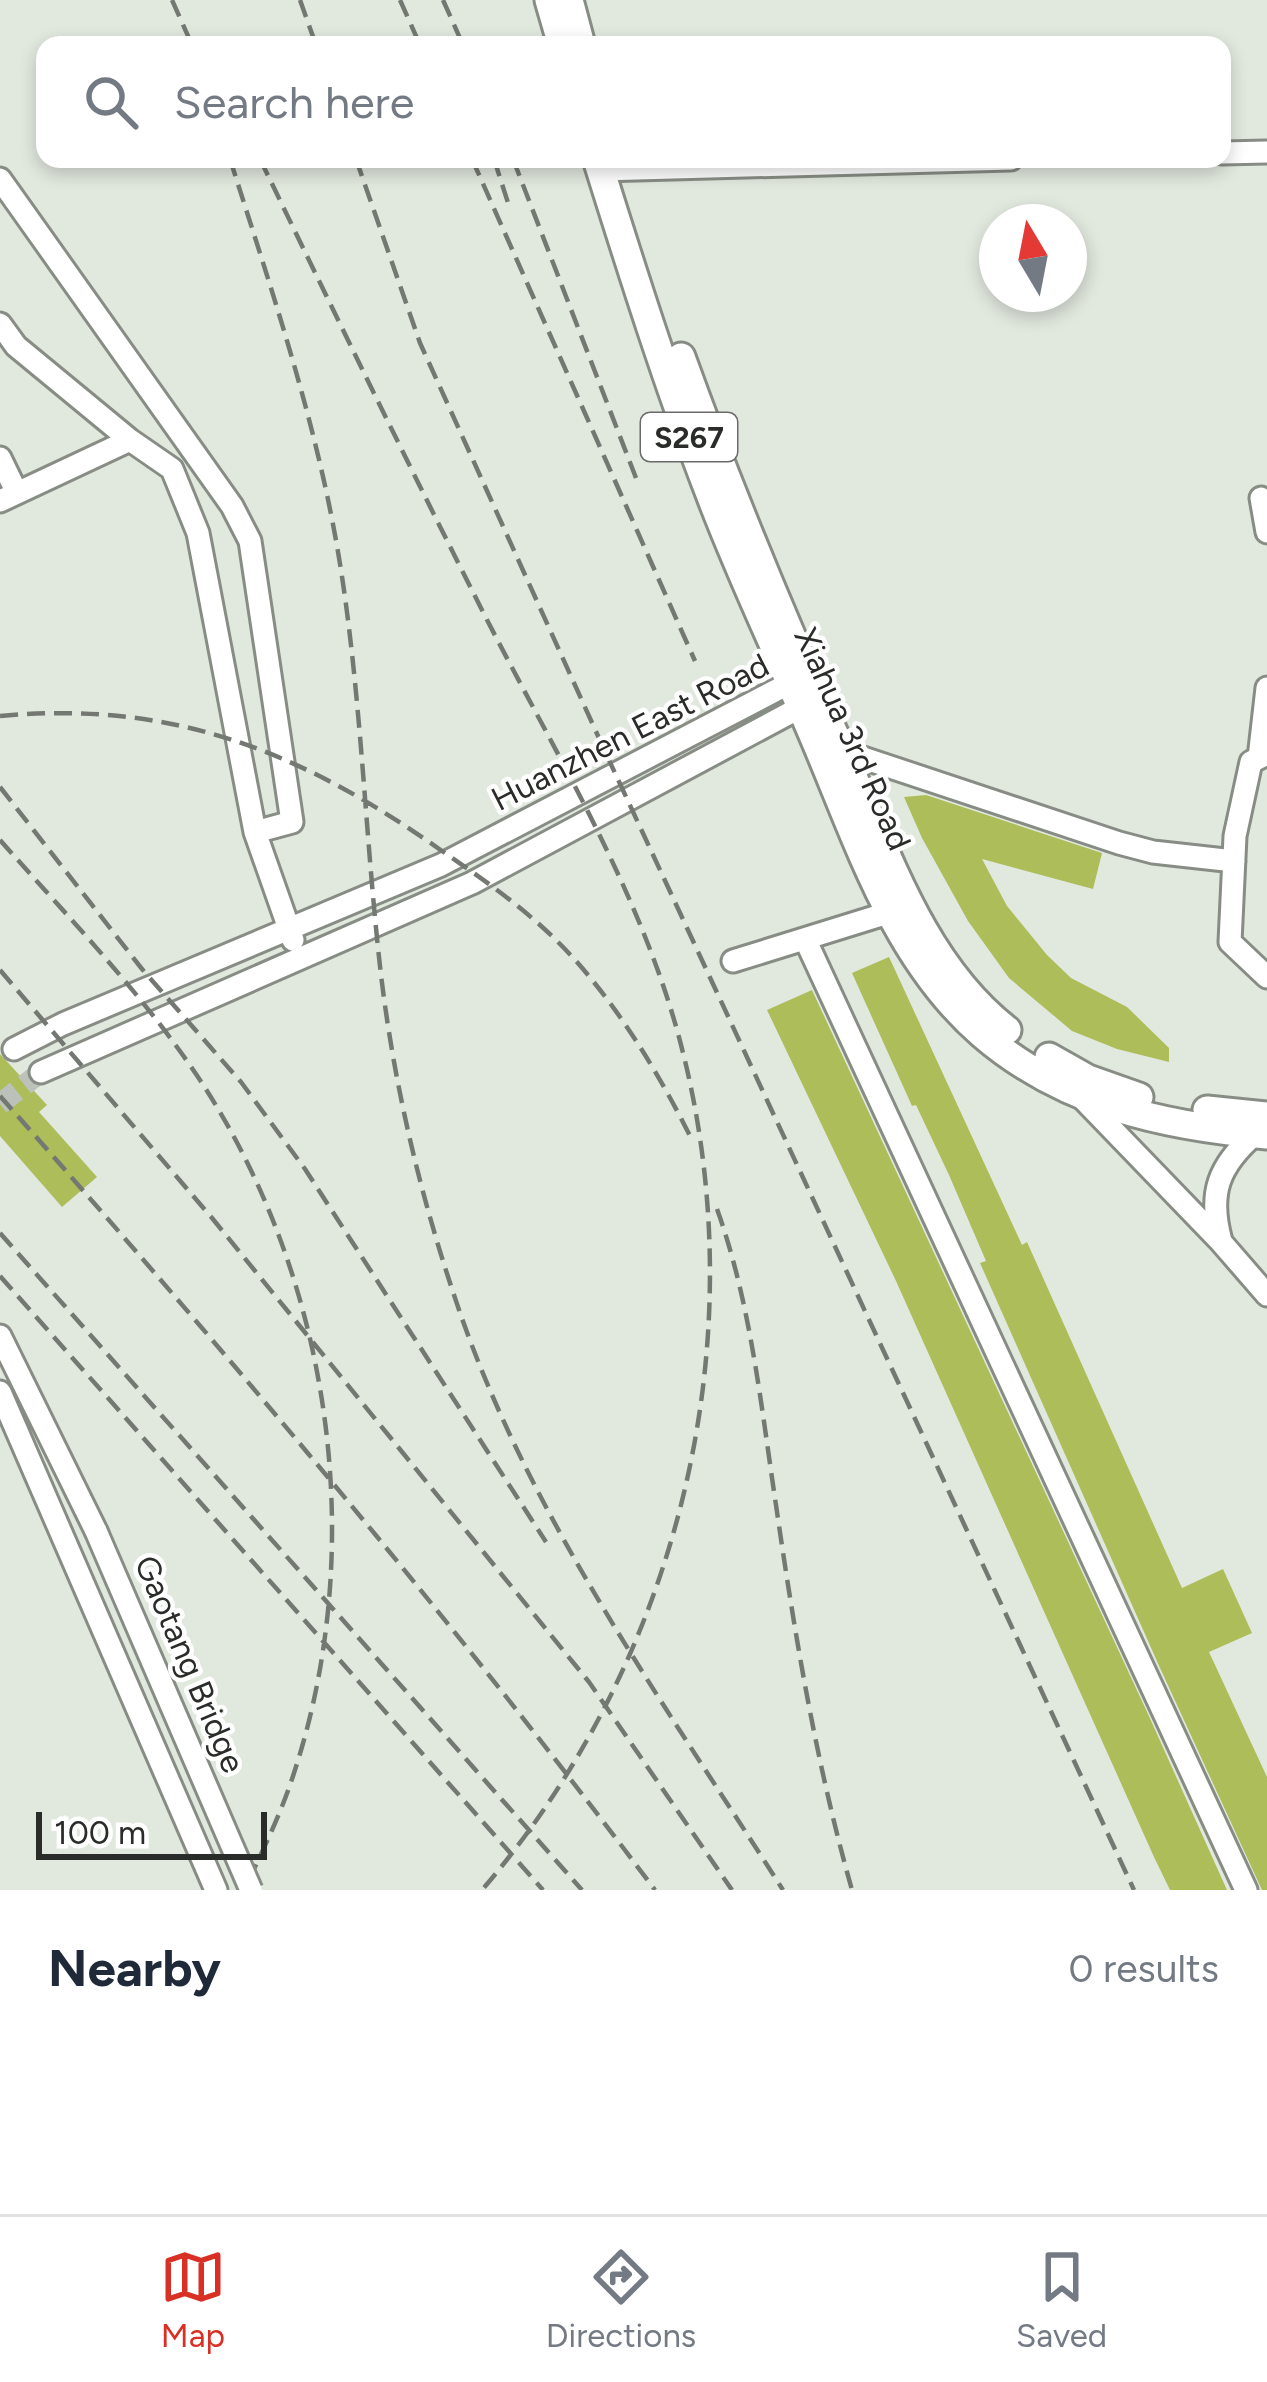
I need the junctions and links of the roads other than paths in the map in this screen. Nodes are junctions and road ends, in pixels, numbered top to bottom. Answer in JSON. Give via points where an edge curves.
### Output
{"nodes":[{"id":1,"x":549,"y":0,"type":"edge"},
{"id":2,"x":568,"y":0,"type":"edge"},
{"id":3,"x":559,"y":36,"type":"edge"},
{"id":4,"x":578,"y":36,"type":"edge"},
{"id":5,"x":1267,"y":152,"type":"edge"},
{"id":6,"x":1231,"y":153,"type":"edge"},
{"id":7,"x":609,"y":168,"type":"edge"},
{"id":8,"x":0,"y":179,"type":"edge"},
{"id":9,"x":0,"y":324,"type":"edge"},
{"id":10,"x":130,"y":440,"type":"junction"},
{"id":11,"x":0,"y":458,"type":"edge"},
{"id":12,"x":9,"y":497,"type":"edge"},
{"id":13,"x":1261,"y":498,"type":"dead end"},
{"id":14,"x":1267,"y":532,"type":"edge"},
{"id":15,"x":1267,"y":688,"type":"edge"},
{"id":16,"x":801,"y":692,"type":"junction"},
{"id":17,"x":842,"y":751,"type":"junction"},
{"id":18,"x":1263,"y":756,"type":"edge"},
{"id":19,"x":255,"y":832,"type":"junction"},
{"id":20,"x":1234,"y":861,"type":"junction"},
{"id":21,"x":891,"y":912,"type":"junction"},
{"id":22,"x":289,"y":929,"type":"junction"},
{"id":23,"x":806,"y":941,"type":"junction"},
{"id":24,"x":299,"y":958,"type":"junction"},
{"id":25,"x":733,"y":962,"type":"dead end"},
{"id":26,"x":1267,"y":976,"type":"edge"},
{"id":27,"x":14,"y":1049,"type":"dead end"},
{"id":28,"x":41,"y":1072,"type":"tunnel mouth"},
{"id":29,"x":1085,"y":1088,"type":"junction"},
{"id":30,"x":1263,"y":1129,"type":"edge"},
{"id":31,"x":1221,"y":1242,"type":"junction"},
{"id":32,"x":1267,"y":1295,"type":"edge"},
{"id":33,"x":0,"y":1336,"type":"edge"},
{"id":34,"x":0,"y":1392,"type":"edge"},
{"id":35,"x":216,"y":1890,"type":"edge"},
{"id":36,"x":251,"y":1890,"type":"edge"},
{"id":37,"x":1246,"y":1890,"type":"edge"}],
"edges":[{"from":1,"to":3,"type":"main road"},
{"from":2,"to":4,"type":"main road"},
{"from":5,"to":6,"type":"street"},
{"from":7,"to":16,"type":"main road","name":"Xiahua 3rd Road","number":"S267"},
{"from":8,"to":19,"type":"street","via":[[250,542],[292,822]]},
{"from":9,"to":10,"type":"street"},
{"from":10,"to":12,"type":"street"},
{"from":10,"to":19,"type":"street","via":[[172,469],[198,533]]},
{"from":11,"to":12,"type":"street"},
{"from":13,"to":14,"type":"street"},
{"from":15,"to":18,"type":"street"},
{"from":16,"to":17,"type":"main road","name":"Xiahua 3rd Road","number":"S267"},
{"from":16,"to":21,"type":"main road","name":"Xiahua 3rd Road","number":"S267"},
{"from":16,"to":22,"type":"street","name":"Huanzhen East Road"},
{"from":16,"to":24,"type":"street","name":"Huanzhen East Road","via":[[472,883]]},
{"from":17,"to":20,"type":"street","via":[[1136,848]]},
{"from":17,"to":29,"type":"main road","name":"Xiahua 3rd Road","number":"S267","via":[[945,966],[999,1024]]},
{"from":18,"to":20,"type":"street","via":[[1252,762]]},
{"from":19,"to":22,"type":"street"},
{"from":20,"to":26,"type":"street","via":[[1230,942]]},
{"from":21,"to":23,"type":"street"},
{"from":21,"to":29,"type":"main road","name":"Xiahua 3rd Road","number":"S267","via":[[922,969],[962,1015],[1011,1057]]},
{"from":22,"to":24,"type":"street"},
{"from":22,"to":27,"type":"street","name":"Huanzhen East Road"},
{"from":23,"to":25,"type":"street"},
{"from":23,"to":37,"type":"street"},
{"from":24,"to":28,"type":"street","name":"Huanzhen East Road"},
{"from":29,"to":30,"type":"main road","name":"Xiahua 3rd Road","number":"S267","via":[[1138,1116]]},
{"from":29,"to":31,"type":"street"},
{"from":30,"to":31,"type":"street","via":[[1217,1180]]},
{"from":31,"to":32,"type":"street"},
{"from":33,"to":36,"type":"street","name":"Gaotang Bridge","bridge":true,"via":[[96,1531]]},
{"from":34,"to":35,"type":"street","name":"Gaotang Bridge"}]}
